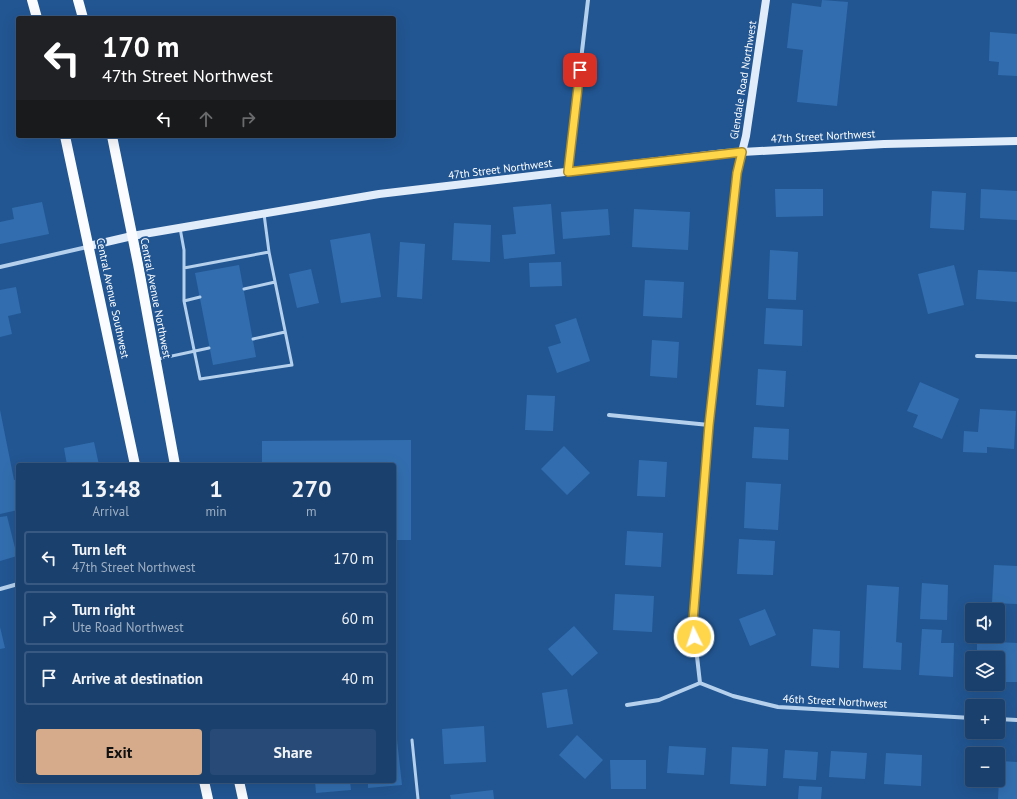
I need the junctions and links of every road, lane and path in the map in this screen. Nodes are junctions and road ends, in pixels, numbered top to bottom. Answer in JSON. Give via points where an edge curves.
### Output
{"nodes":[{"id":1,"x":32,"y":0,"type":"edge"},
{"id":2,"x":78,"y":0,"type":"edge"},
{"id":3,"x":588,"y":0,"type":"edge"},
{"id":4,"x":766,"y":0,"type":"edge"},
{"id":5,"x":36,"y":16,"type":"edge"},
{"id":6,"x":82,"y":16,"type":"edge"},
{"id":7,"x":65,"y":138,"type":"edge"},
{"id":8,"x":112,"y":138,"type":"edge"},
{"id":9,"x":1017,"y":141,"type":"edge"},
{"id":10,"x":742,"y":152,"type":"junction"},
{"id":11,"x":568,"y":172,"type":"junction"},
{"id":12,"x":264,"y":214,"type":"junction"},
{"id":13,"x":180,"y":228,"type":"junction"},
{"id":14,"x":132,"y":236,"type":"junction"},
{"id":15,"x":90,"y":246,"type":"junction"},
{"id":16,"x":270,"y":252,"type":"junction"},
{"id":17,"x":0,"y":267,"type":"edge"},
{"id":18,"x":184,"y":268,"type":"junction"},
{"id":19,"x":275,"y":282,"type":"junction"},
{"id":20,"x":244,"y":289,"type":"dead end"},
{"id":21,"x":200,"y":298,"type":"dead end"},
{"id":22,"x":184,"y":301,"type":"junction"},
{"id":23,"x":285,"y":332,"type":"junction"},
{"id":24,"x":253,"y":339,"type":"dead end"},
{"id":25,"x":209,"y":348,"type":"dead end"},
{"id":26,"x":194,"y":351,"type":"junction"},
{"id":27,"x":977,"y":356,"type":"dead end"},
{"id":28,"x":1017,"y":357,"type":"edge"},
{"id":29,"x":156,"y":359,"type":"junction"},
{"id":30,"x":609,"y":415,"type":"dead end"},
{"id":31,"x":709,"y":425,"type":"junction"},
{"id":32,"x":135,"y":463,"type":"edge"},
{"id":33,"x":175,"y":463,"type":"edge"},
{"id":34,"x":16,"y":585,"type":"edge"},
{"id":35,"x":0,"y":589,"type":"edge"},
{"id":36,"x":700,"y":683,"type":"junction"},
{"id":37,"x":627,"y":705,"type":"dead end"},
{"id":38,"x":965,"y":718,"type":"edge"},
{"id":39,"x":1005,"y":719,"type":"edge"},
{"id":40,"x":1017,"y":720,"type":"edge"},
{"id":41,"x":412,"y":740,"type":"dead end"},
{"id":42,"x":204,"y":783,"type":"edge"},
{"id":43,"x":239,"y":783,"type":"edge"},
{"id":44,"x":208,"y":799,"type":"edge"},
{"id":45,"x":243,"y":799,"type":"edge"},
{"id":46,"x":418,"y":799,"type":"edge"}],
"edges":[{"from":1,"to":5,"type":"main road"},
{"from":2,"to":6,"type":"main road"},
{"from":3,"to":11,"type":"street"},
{"from":4,"to":10,"type":"street","name":"Glendale Road Northwest"},
{"from":7,"to":15,"type":"main road","name":"Central Avenue Southwest"},
{"from":8,"to":14,"type":"main road","name":"Central Avenue Northwest"},
{"from":9,"to":10,"type":"street","name":"47th Street Northwest","via":[[884,144]]},
{"from":10,"to":11,"type":"street","name":"47th Street Northwest"},
{"from":10,"to":31,"type":"street","name":"Glendale Road Northwest","via":[[737,173]]},
{"from":11,"to":12,"type":"street","name":"47th Street Northwest","via":[[379,194]]},
{"from":12,"to":13,"type":"street","name":"47th Street Northwest"},
{"from":12,"to":16,"type":"lane"},
{"from":13,"to":14,"type":"street","name":"47th Street Northwest"},
{"from":13,"to":18,"type":"lane"},
{"from":14,"to":15,"type":"street","name":"47th Street Northwest"},
{"from":14,"to":29,"type":"main road","name":"Central Avenue Northwest"},
{"from":15,"to":17,"type":"street"},
{"from":15,"to":32,"type":"main road","name":"Central Avenue Southwest"},
{"from":16,"to":18,"type":"lane"},
{"from":16,"to":19,"type":"lane"},
{"from":18,"to":22,"type":"lane"},
{"from":19,"to":20,"type":"lane"},
{"from":19,"to":23,"type":"lane"},
{"from":21,"to":22,"type":"lane"},
{"from":22,"to":26,"type":"lane"},
{"from":23,"to":24,"type":"lane"},
{"from":23,"to":26,"type":"lane","via":[[292,365],[200,379]]},
{"from":25,"to":26,"type":"lane"},
{"from":26,"to":29,"type":"lane"},
{"from":27,"to":28,"type":"street"},
{"from":29,"to":33,"type":"main road","name":"Central Avenue Northwest"},
{"from":30,"to":31,"type":"street"},
{"from":31,"to":36,"type":"street","name":"Glendale Road Northwest","via":[[693,621]]},
{"from":34,"to":35,"type":"street"},
{"from":36,"to":37,"type":"street","via":[[660,700]]},
{"from":36,"to":38,"type":"street","name":"46th Street Northwest","via":[[733,696],[778,707]]},
{"from":39,"to":40,"type":"street"},
{"from":41,"to":46,"type":"lane"},
{"from":42,"to":44,"type":"main road"},
{"from":43,"to":45,"type":"main road"}]}
